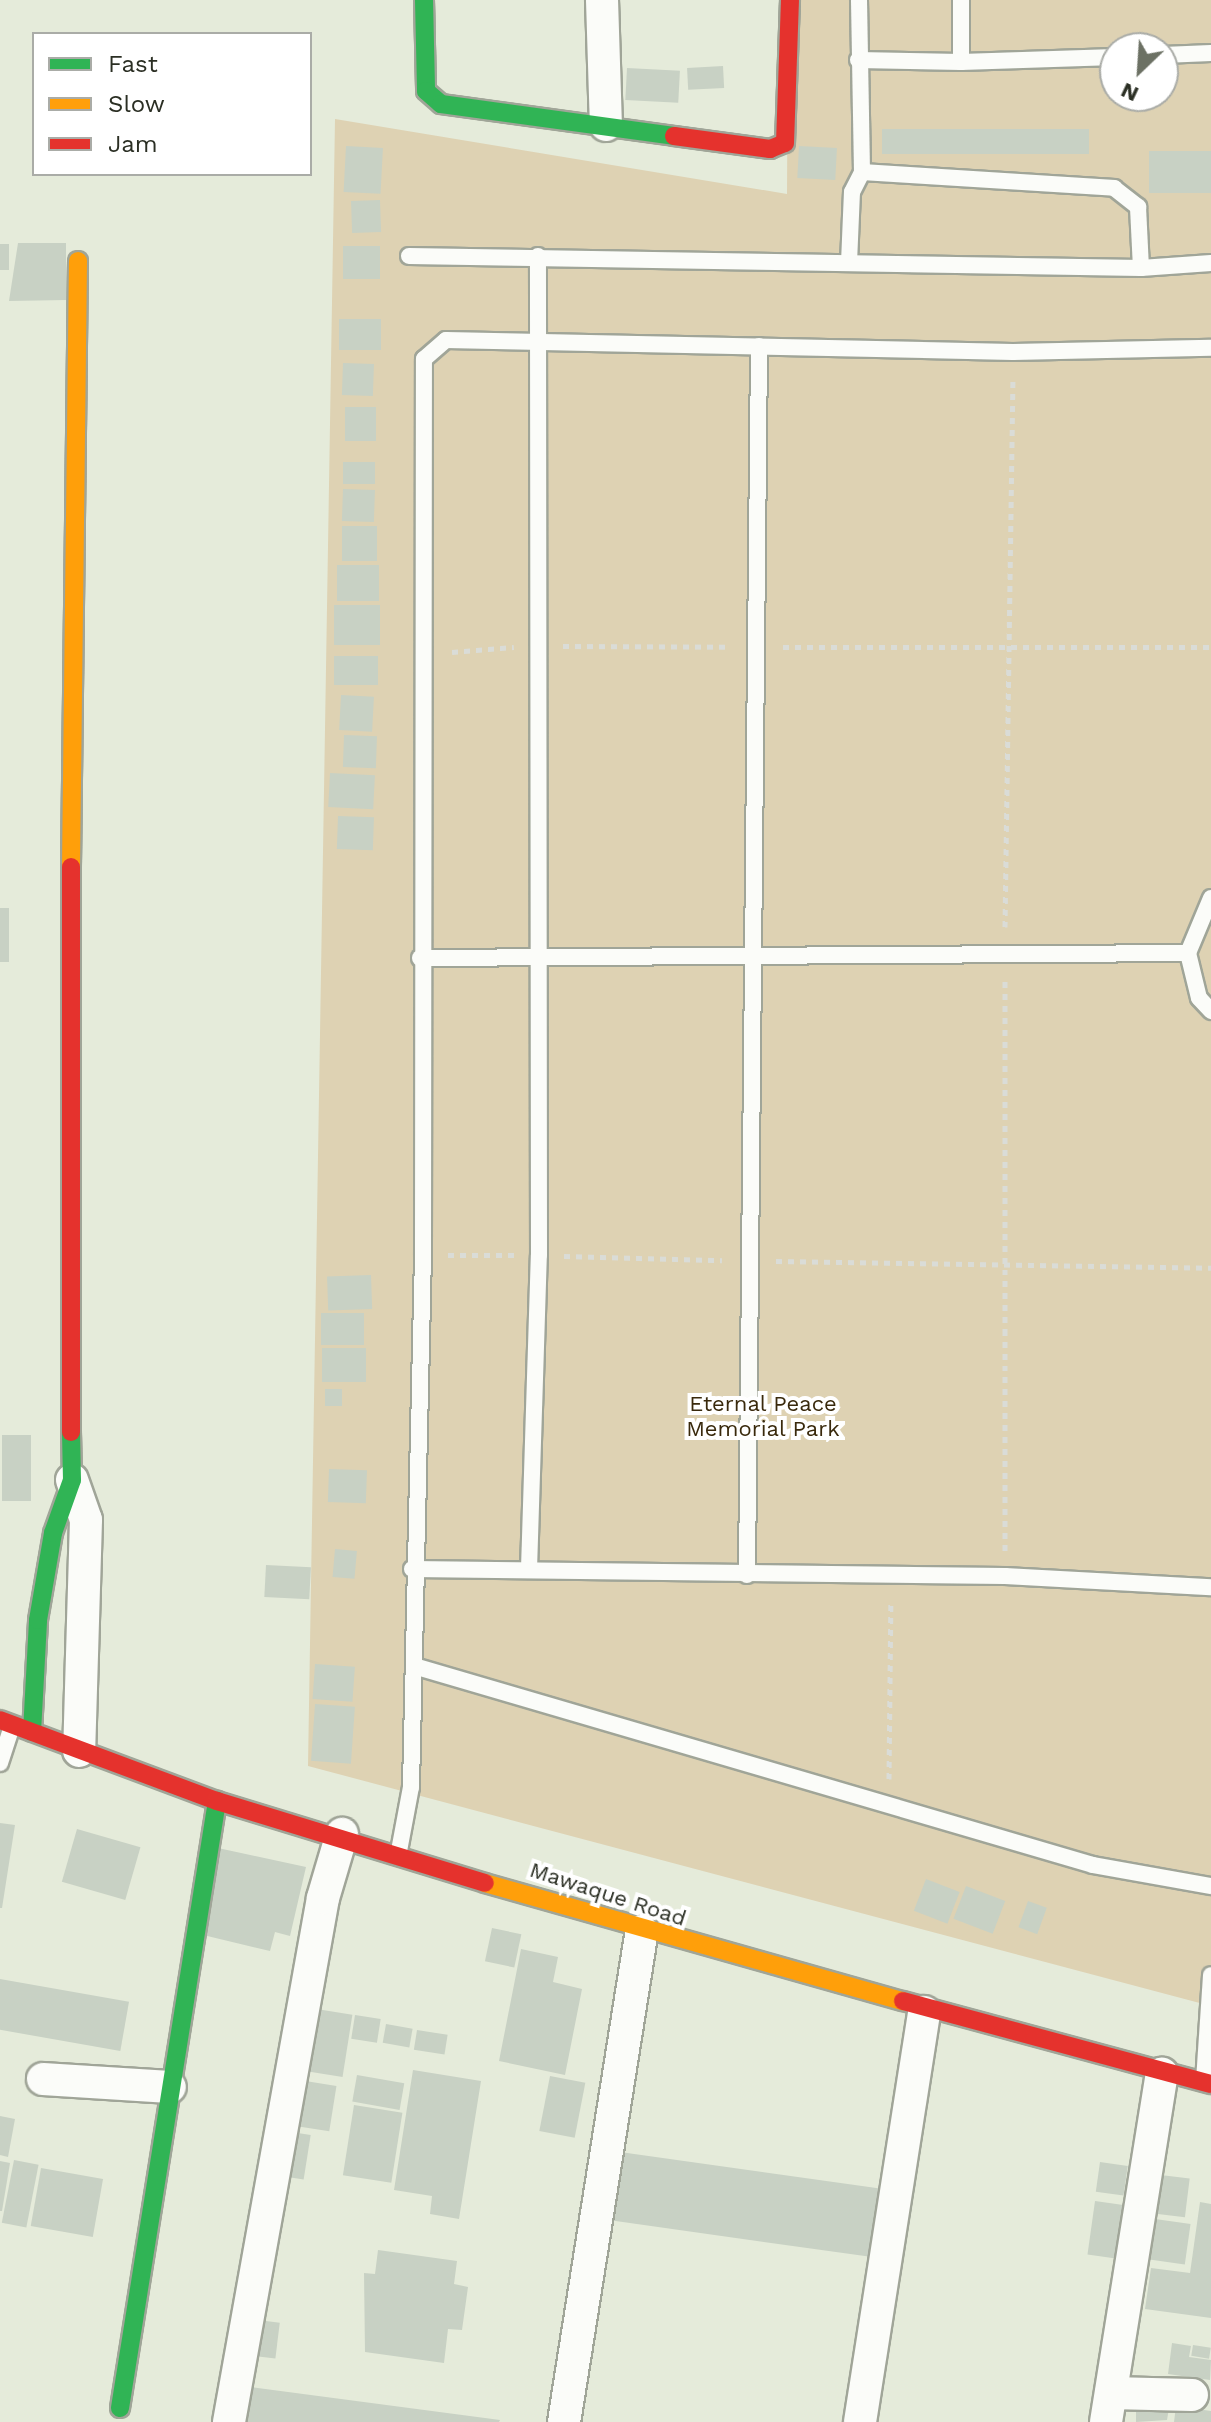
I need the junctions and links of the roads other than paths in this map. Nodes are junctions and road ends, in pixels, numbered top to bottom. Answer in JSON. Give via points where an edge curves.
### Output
{"nodes":[{"id":1,"x":424,"y":0,"type":"edge"},
{"id":2,"x":602,"y":0,"type":"edge"},
{"id":3,"x":790,"y":0,"type":"edge"},
{"id":4,"x":859,"y":0,"type":"edge"},
{"id":5,"x":961,"y":0,"type":"edge"},
{"id":6,"x":1211,"y":53,"type":"edge"},
{"id":7,"x":1179,"y":54,"type":"edge"},
{"id":8,"x":1099,"y":58,"type":"edge"},
{"id":9,"x":858,"y":60,"type":"junction"},
{"id":10,"x":961,"y":62,"type":"junction"},
{"id":11,"x":606,"y":125,"type":"junction"},
{"id":12,"x":862,"y":172,"type":"junction"},
{"id":13,"x":409,"y":256,"type":"dead end"},
{"id":14,"x":538,"y":256,"type":"junction"},
{"id":15,"x":78,"y":261,"type":"dead end"},
{"id":16,"x":849,"y":263,"type":"junction"},
{"id":17,"x":1211,"y":263,"type":"edge"},
{"id":18,"x":1141,"y":268,"type":"junction"},
{"id":19,"x":539,"y":340,"type":"junction"},
{"id":20,"x":759,"y":346,"type":"junction"},
{"id":21,"x":1211,"y":348,"type":"edge"},
{"id":22,"x":1211,"y":898,"type":"edge"},
{"id":23,"x":1188,"y":953,"type":"junction"},
{"id":24,"x":537,"y":956,"type":"junction"},
{"id":25,"x":420,"y":958,"type":"junction"},
{"id":26,"x":755,"y":958,"type":"junction"},
{"id":27,"x":1211,"y":1011,"type":"edge"},
{"id":28,"x":72,"y":1480,"type":"junction"},
{"id":29,"x":412,"y":1569,"type":"junction"},
{"id":30,"x":529,"y":1569,"type":"junction"},
{"id":31,"x":747,"y":1575,"type":"junction"},
{"id":32,"x":1211,"y":1587,"type":"edge"},
{"id":33,"x":414,"y":1666,"type":"junction"},
{"id":34,"x":6,"y":1722,"type":"edge"},
{"id":35,"x":32,"y":1732,"type":"junction"},
{"id":36,"x":79,"y":1751,"type":"junction"},
{"id":37,"x":0,"y":1763,"type":"edge"},
{"id":38,"x":217,"y":1801,"type":"junction"},
{"id":39,"x":342,"y":1834,"type":"junction"},
{"id":40,"x":399,"y":1851,"type":"junction"},
{"id":41,"x":1211,"y":1886,"type":"edge"},
{"id":42,"x":642,"y":1931,"type":"junction"},
{"id":43,"x":1211,"y":1975,"type":"edge"},
{"id":44,"x":924,"y":2012,"type":"junction"},
{"id":45,"x":1162,"y":2073,"type":"junction"},
{"id":46,"x":43,"y":2079,"type":"dead end"},
{"id":47,"x":1208,"y":2083,"type":"edge"},
{"id":48,"x":170,"y":2087,"type":"junction"},
{"id":49,"x":1192,"y":2395,"type":"dead end"},
{"id":50,"x":1108,"y":2407,"type":"edge"},
{"id":51,"x":120,"y":2408,"type":"dead end"},
{"id":52,"x":229,"y":2422,"type":"edge"},
{"id":53,"x":564,"y":2422,"type":"edge"},
{"id":54,"x":860,"y":2422,"type":"edge"}],
"edges":[{"from":1,"to":11,"type":"street","via":[[426,91],[441,104]]},
{"from":2,"to":11,"type":"street"},
{"from":3,"to":11,"type":"street","via":[[791,117],[785,143],[737,146]]},
{"from":4,"to":9,"type":"lane"},
{"from":5,"to":10,"type":"lane"},
{"from":6,"to":7,"type":"lane"},
{"from":8,"to":10,"type":"lane"},
{"from":9,"to":10,"type":"lane"},
{"from":9,"to":12,"type":"lane"},
{"from":12,"to":16,"type":"lane","via":[[852,192]]},
{"from":12,"to":18,"type":"lane","via":[[1114,188],[1138,207]]},
{"from":13,"to":14,"type":"lane"},
{"from":14,"to":16,"type":"lane"},
{"from":14,"to":19,"type":"lane"},
{"from":15,"to":28,"type":"street","via":[[67,1250]]},
{"from":16,"to":18,"type":"lane"},
{"from":17,"to":18,"type":"lane"},
{"from":19,"to":20,"type":"lane"},
{"from":19,"to":24,"type":"lane"},
{"from":19,"to":25,"type":"lane","via":[[446,340],[424,359],[427,653]]},
{"from":20,"to":21,"type":"lane"},
{"from":20,"to":26,"type":"lane","via":[[753,647]]},
{"from":22,"to":23,"type":"lane"},
{"from":23,"to":26,"type":"lane"},
{"from":23,"to":27,"type":"lane","via":[[1199,998]]},
{"from":24,"to":25,"type":"lane"},
{"from":24,"to":26,"type":"lane"},
{"from":24,"to":30,"type":"lane","via":[[539,1255]]},
{"from":25,"to":29,"type":"lane","via":[[423,1255]]},
{"from":26,"to":31,"type":"lane"},
{"from":28,"to":35,"type":"street","via":[[53,1533],[38,1620]]},
{"from":28,"to":36,"type":"street","via":[[86,1520]]},
{"from":29,"to":30,"type":"lane"},
{"from":29,"to":33,"type":"lane"},
{"from":30,"to":31,"type":"lane"},
{"from":31,"to":32,"type":"lane"},
{"from":33,"to":40,"type":"lane","via":[[411,1787]]},
{"from":33,"to":41,"type":"lane","via":[[1093,1865]]},
{"from":34,"to":35,"type":"street","name":"Mawaque Road"},
{"from":34,"to":37,"type":"lane"},
{"from":35,"to":36,"type":"street","name":"Mawaque Road"},
{"from":36,"to":38,"type":"street","name":"Mawaque Road"},
{"from":38,"to":39,"type":"street","name":"Mawaque Road"},
{"from":38,"to":48,"type":"street"},
{"from":39,"to":40,"type":"street","name":"Mawaque Road"},
{"from":39,"to":52,"type":"street","via":[[323,1898]]},
{"from":40,"to":42,"type":"street","name":"Mawaque Road"},
{"from":42,"to":44,"type":"street","name":"Mawaque Road"},
{"from":42,"to":53,"type":"street"},
{"from":43,"to":47,"type":"lane"},
{"from":44,"to":45,"type":"street","name":"Mawaque Road"},
{"from":44,"to":54,"type":"street"},
{"from":45,"to":47,"type":"street","name":"Mawaque Road"},
{"from":45,"to":50,"type":"street"},
{"from":46,"to":48,"type":"street"},
{"from":48,"to":51,"type":"street","via":[[146,2280]]},
{"from":49,"to":50,"type":"street"}]}
